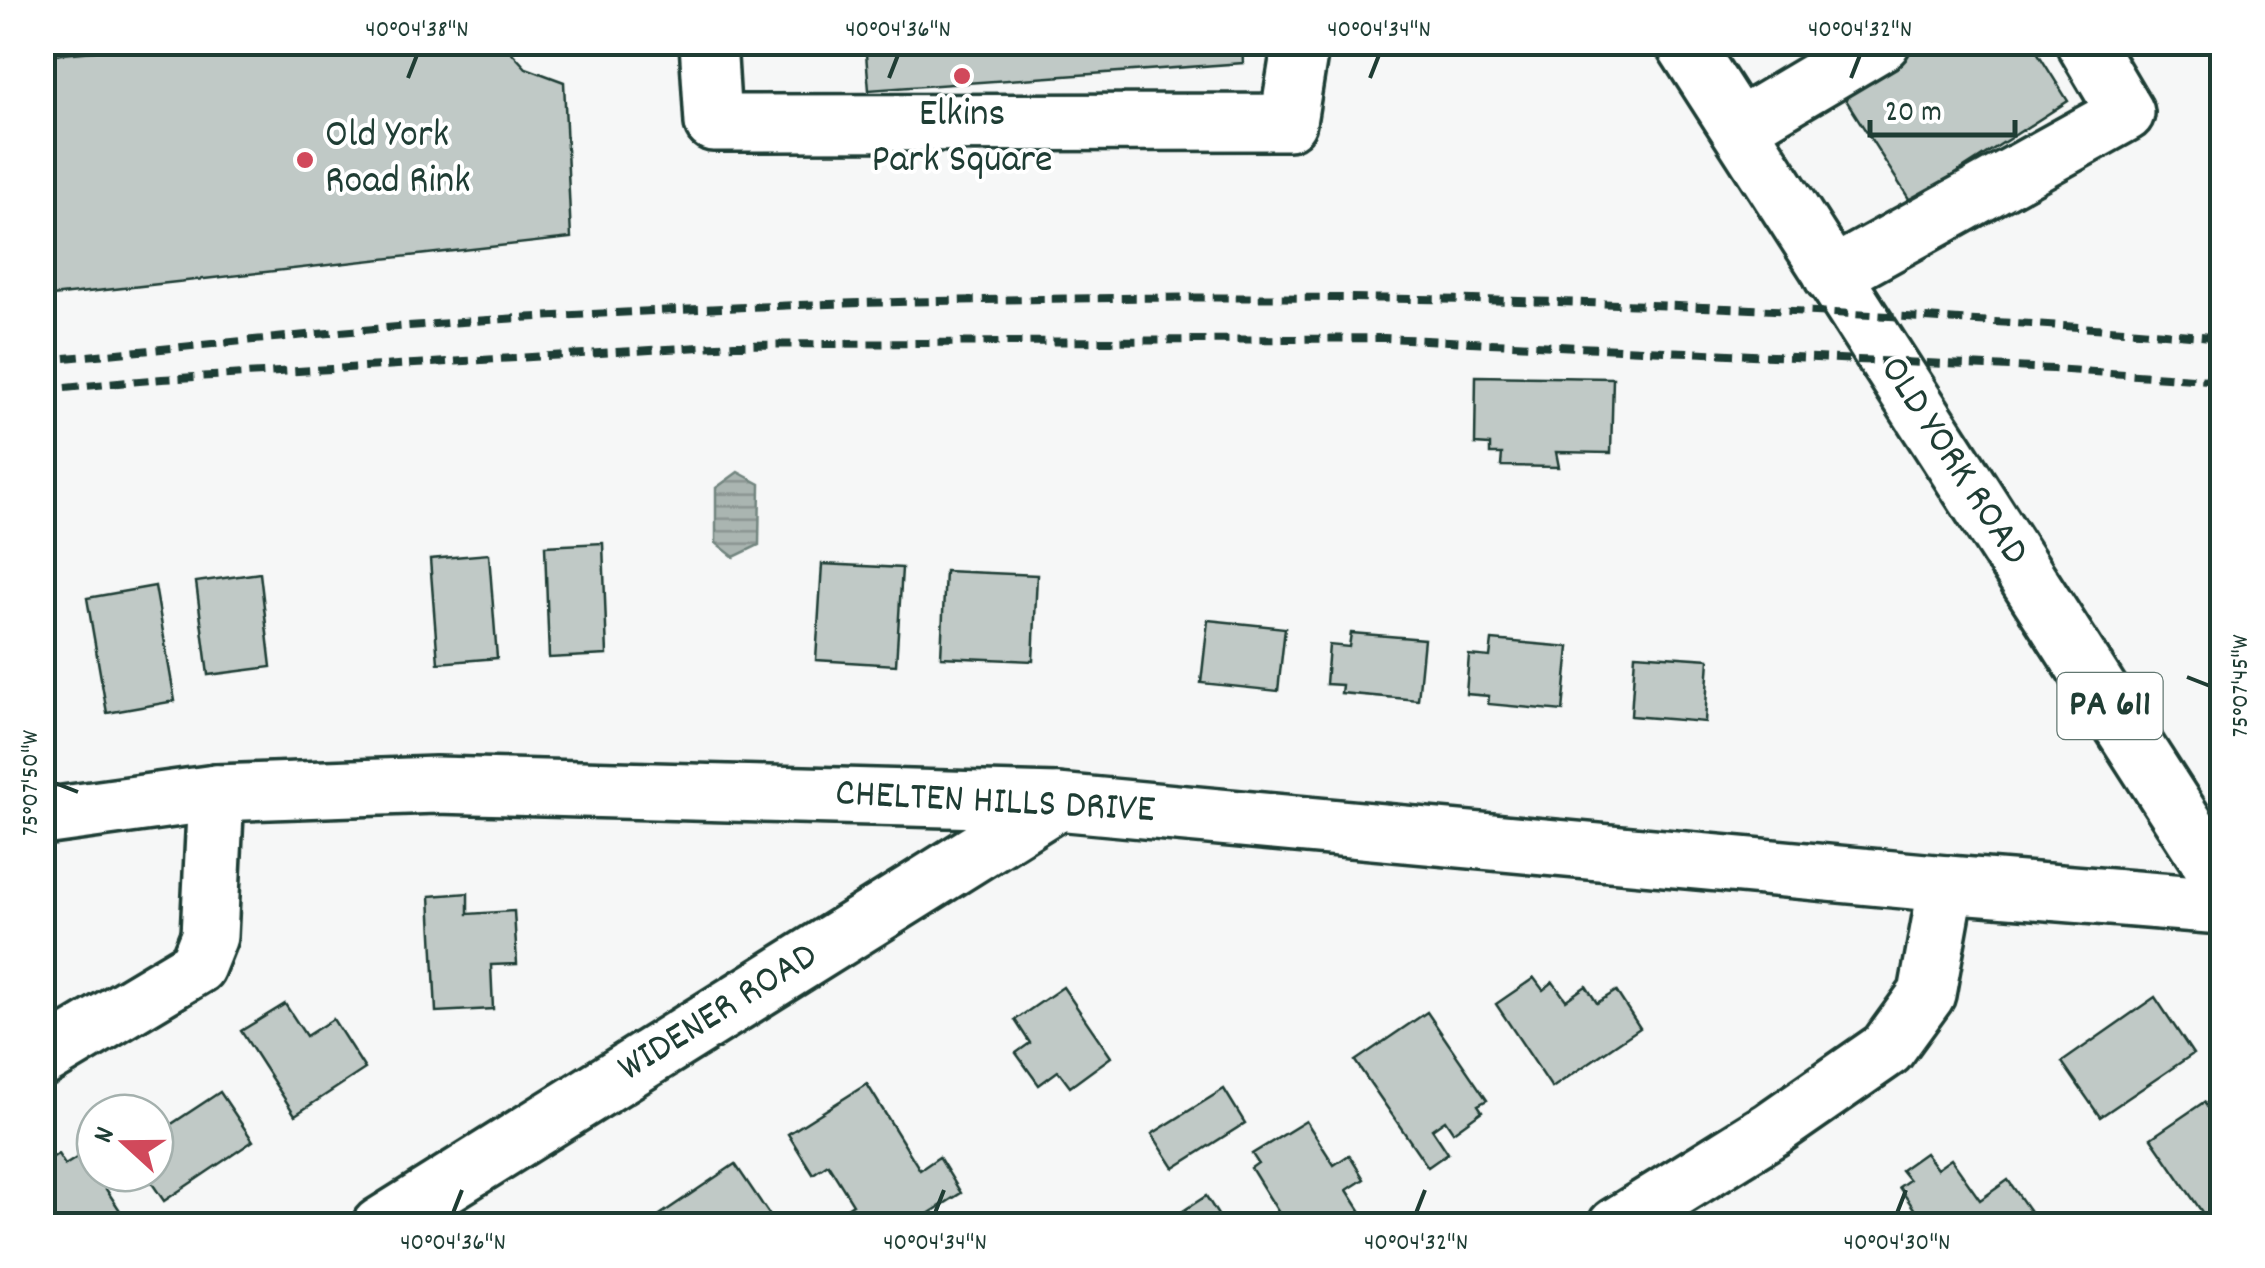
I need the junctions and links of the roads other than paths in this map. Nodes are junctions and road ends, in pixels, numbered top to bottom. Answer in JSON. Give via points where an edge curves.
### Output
{"nodes":[{"id":1,"x":708,"y":42,"type":"edge"},
{"id":2,"x":1301,"y":42,"type":"edge"},
{"id":3,"x":1882,"y":42,"type":"edge"},
{"id":4,"x":2084,"y":42,"type":"edge"},
{"id":5,"x":1695,"y":47,"type":"edge"},
{"id":6,"x":1739,"y":126,"type":"junction"},
{"id":7,"x":1832,"y":276,"type":"junction"},
{"id":8,"x":216,"y":794,"type":"junction"},
{"id":9,"x":1057,"y":802,"type":"junction"},
{"id":10,"x":42,"y":817,"type":"edge"},
{"id":11,"x":2222,"y":880,"type":"edge"},
{"id":12,"x":1947,"y":884,"type":"junction"},
{"id":13,"x":2222,"y":906,"type":"edge"},
{"id":14,"x":42,"y":1059,"type":"edge"},
{"id":15,"x":380,"y":1226,"type":"edge"},
{"id":16,"x":1616,"y":1226,"type":"edge"}],
"edges":[{"from":1,"to":2,"type":"main road","via":[[713,123],[1288,122]]},
{"from":3,"to":6,"type":"main road"},
{"from":4,"to":7,"type":"main road","via":[[2126,114]]},
{"from":5,"to":6,"type":"main road","name":"OLD YORK ROAD","number":"PA 611"},
{"from":6,"to":7,"type":"main road","name":"OLD YORK ROAD","number":"PA 611"},
{"from":7,"to":11,"type":"main road","name":"OLD YORK ROAD","number":"PA 611"},
{"from":8,"to":9,"type":"main road","name":"CHELTEN HILLS DRIVE","via":[[436,785]]},
{"from":8,"to":10,"type":"main road","name":"CHELTEN HILLS DRIVE"},
{"from":8,"to":14,"type":"main road","via":[[208,936],[197,966]]},
{"from":9,"to":12,"type":"main road","name":"CHELTEN HILLS DRIVE"},
{"from":9,"to":15,"type":"main road","name":"WIDENER ROAD"},
{"from":12,"to":13,"type":"main road","name":"CHELTEN HILLS DRIVE"},
{"from":12,"to":16,"type":"main road","via":[[1927,994],[1887,1049]]}]}
